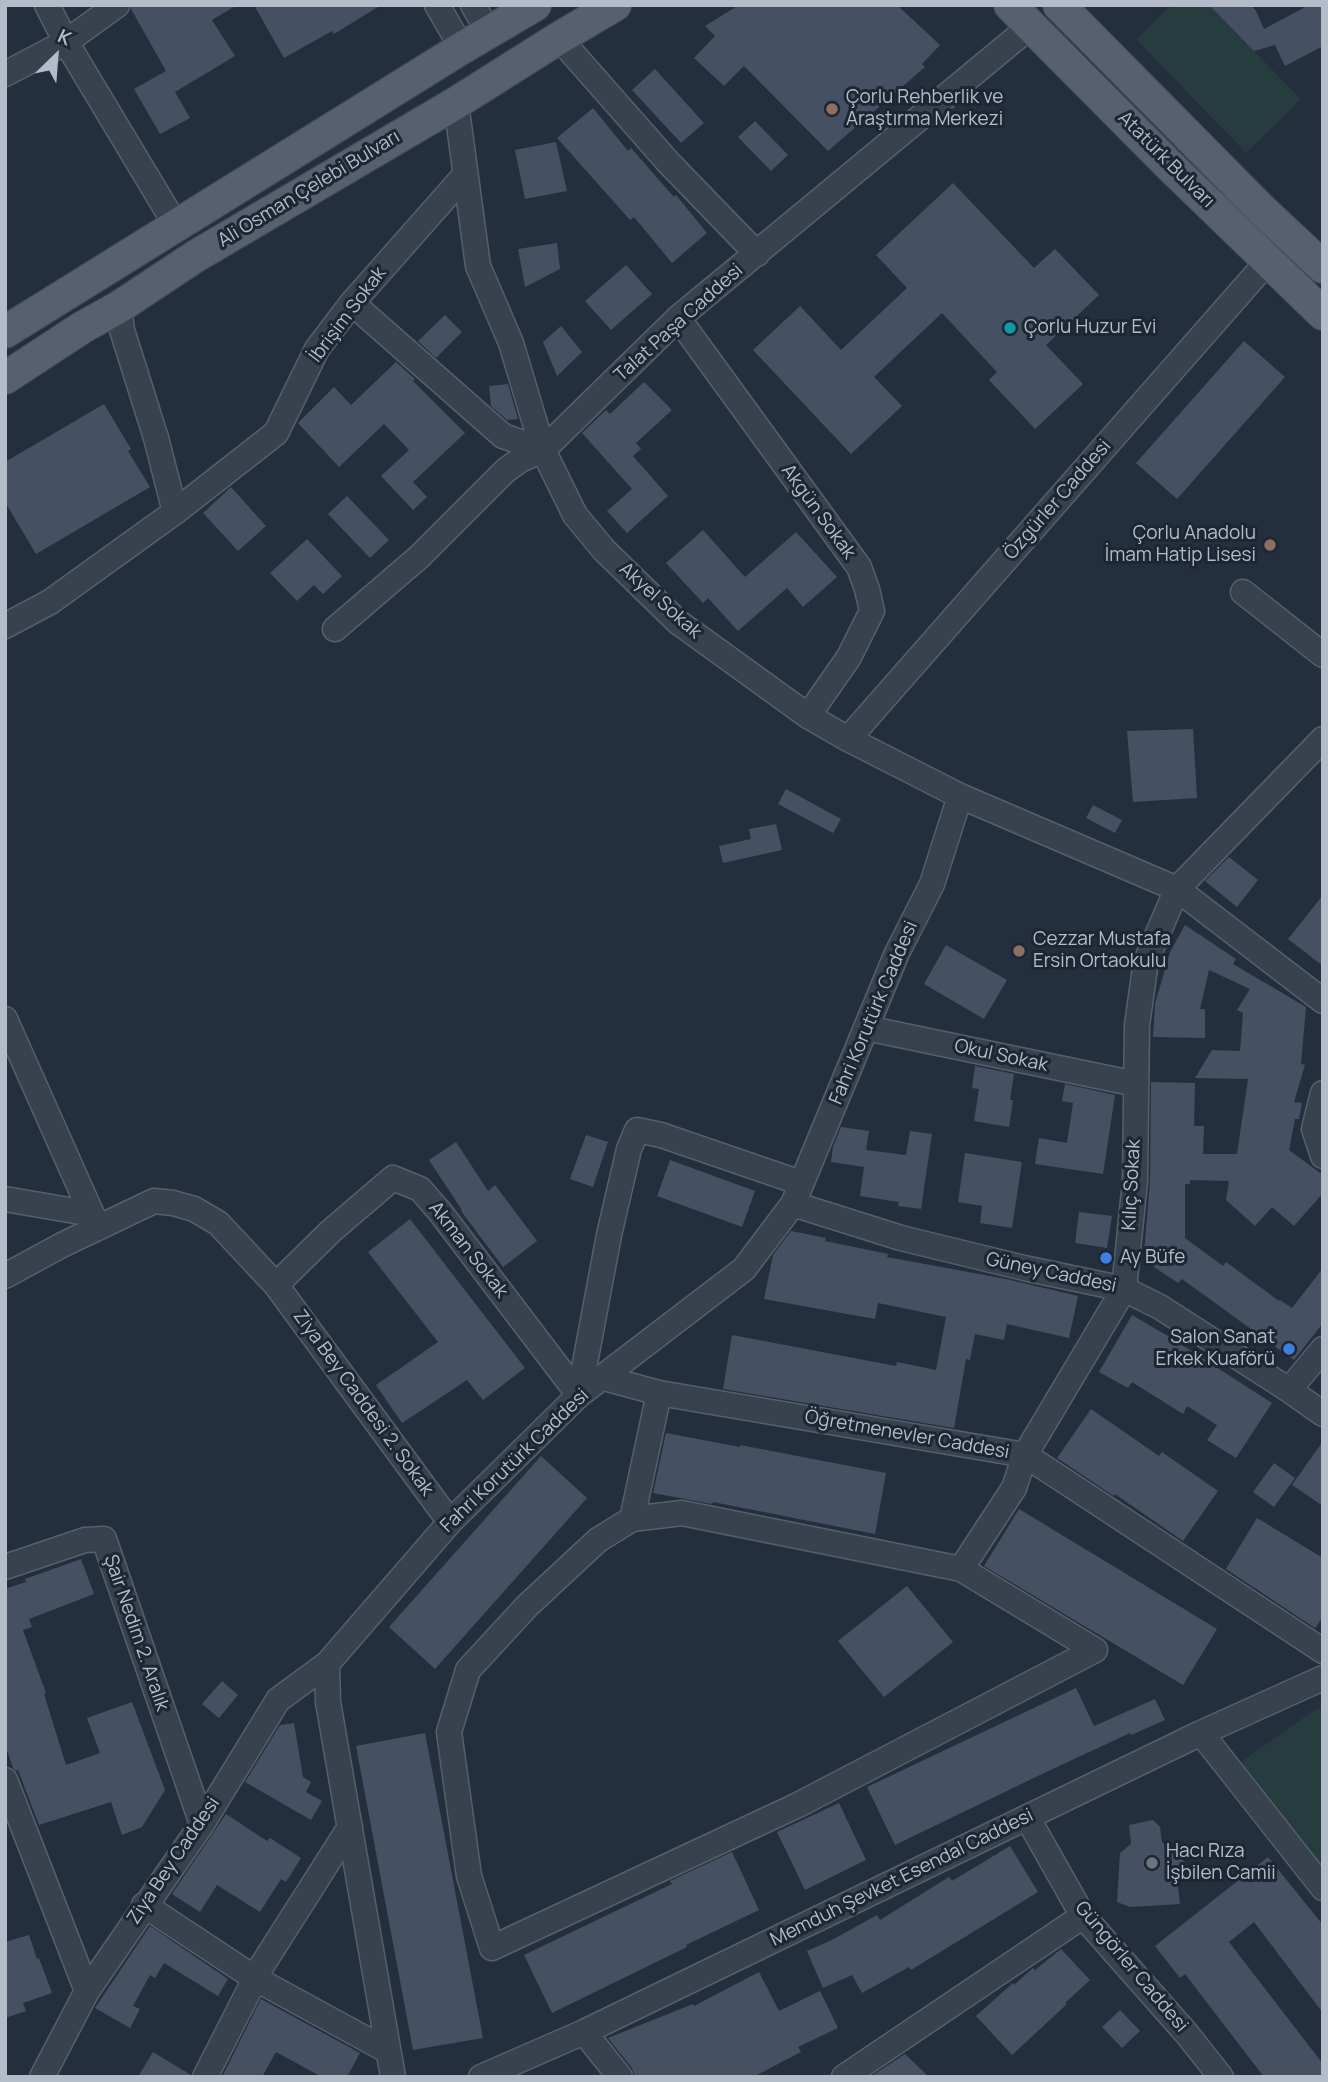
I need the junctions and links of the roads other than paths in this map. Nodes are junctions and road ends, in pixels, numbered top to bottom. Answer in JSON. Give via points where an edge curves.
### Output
{"nodes":[{"id":1,"x":47,"y":5,"type":"edge"},
{"id":2,"x":117,"y":5,"type":"edge"},
{"id":3,"x":437,"y":5,"type":"edge"},
{"id":4,"x":473,"y":5,"type":"edge"},
{"id":5,"x":535,"y":5,"type":"edge"},
{"id":6,"x":615,"y":5,"type":"edge"},
{"id":7,"x":1059,"y":5,"type":"edge"},
{"id":8,"x":1021,"y":15,"type":"edge"},
{"id":9,"x":489,"y":33,"type":"junction"},
{"id":10,"x":559,"y":38,"type":"junction"},
{"id":11,"x":66,"y":42,"type":"junction"},
{"id":12,"x":462,"y":48,"type":"junction"},
{"id":13,"x":5,"y":74,"type":"edge"},
{"id":14,"x":456,"y":103,"type":"junction"},
{"id":15,"x":465,"y":175,"type":"junction"},
{"id":16,"x":177,"y":227,"type":"junction"},
{"id":17,"x":757,"y":254,"type":"junction"},
{"id":18,"x":1268,"y":261,"type":"junction"},
{"id":19,"x":1323,"y":267,"type":"edge"},
{"id":20,"x":352,"y":303,"type":"junction"},
{"id":21,"x":119,"y":307,"type":"junction"},
{"id":22,"x":1323,"y":314,"type":"edge"},
{"id":23,"x":678,"y":318,"type":"junction"},
{"id":24,"x":5,"y":332,"type":"edge"},
{"id":25,"x":5,"y":378,"type":"edge"},
{"id":26,"x":543,"y":450,"type":"junction"},
{"id":27,"x":175,"y":512,"type":"junction"},
{"id":28,"x":1242,"y":592,"type":"dead end"},
{"id":29,"x":5,"y":626,"type":"edge"},
{"id":30,"x":335,"y":629,"type":"dead end"},
{"id":31,"x":1323,"y":655,"type":"edge"},
{"id":32,"x":808,"y":716,"type":"junction"},
{"id":33,"x":848,"y":739,"type":"junction"},
{"id":34,"x":1323,"y":739,"type":"edge"},
{"id":35,"x":960,"y":796,"type":"junction"},
{"id":36,"x":1177,"y":889,"type":"junction"},
{"id":37,"x":1323,"y":1001,"type":"edge"},
{"id":38,"x":5,"y":1019,"type":"edge"},
{"id":39,"x":866,"y":1028,"type":"junction"},
{"id":40,"x":1136,"y":1084,"type":"junction"},
{"id":41,"x":1323,"y":1093,"type":"edge"},
{"id":42,"x":1323,"y":1156,"type":"edge"},
{"id":43,"x":797,"y":1194,"type":"junction"},
{"id":44,"x":5,"y":1199,"type":"edge"},
{"id":45,"x":95,"y":1221,"type":"junction"},
{"id":46,"x":5,"y":1276,"type":"edge"},
{"id":47,"x":276,"y":1285,"type":"junction"},
{"id":48,"x":1124,"y":1289,"type":"junction"},
{"id":49,"x":1323,"y":1349,"type":"edge"},
{"id":50,"x":604,"y":1377,"type":"junction"},
{"id":51,"x":1289,"y":1390,"type":"junction"},
{"id":52,"x":659,"y":1393,"type":"junction"},
{"id":53,"x":579,"y":1395,"type":"junction"},
{"id":54,"x":1323,"y":1414,"type":"edge"},
{"id":55,"x":1025,"y":1455,"type":"junction"},
{"id":56,"x":632,"y":1519,"type":"junction"},
{"id":57,"x":450,"y":1522,"type":"junction"},
{"id":58,"x":5,"y":1567,"type":"edge"},
{"id":59,"x":961,"y":1569,"type":"junction"},
{"id":60,"x":1323,"y":1651,"type":"edge"},
{"id":61,"x":327,"y":1664,"type":"junction"},
{"id":62,"x":1323,"y":1678,"type":"edge"},
{"id":63,"x":1201,"y":1733,"type":"junction"},
{"id":64,"x":5,"y":1780,"type":"edge"},
{"id":65,"x":1027,"y":1817,"type":"junction"},
{"id":66,"x":202,"y":1824,"type":"junction"},
{"id":67,"x":350,"y":1827,"type":"junction"},
{"id":68,"x":1323,"y":1888,"type":"edge"},
{"id":69,"x":144,"y":1905,"type":"junction"},
{"id":70,"x":1083,"y":1916,"type":"junction"},
{"id":71,"x":256,"y":1979,"type":"junction"},
{"id":72,"x":87,"y":1991,"type":"junction"},
{"id":73,"x":584,"y":2032,"type":"junction"},
{"id":74,"x":388,"y":2051,"type":"junction"},
{"id":75,"x":42,"y":2077,"type":"edge"},
{"id":76,"x":205,"y":2077,"type":"edge"},
{"id":77,"x":393,"y":2077,"type":"edge"},
{"id":78,"x":481,"y":2077,"type":"edge"},
{"id":79,"x":620,"y":2077,"type":"edge"},
{"id":80,"x":844,"y":2077,"type":"edge"},
{"id":81,"x":1220,"y":2077,"type":"edge"}],
"edges":[{"from":1,"to":11,"type":"street"},
{"from":2,"to":11,"type":"street"},
{"from":3,"to":12,"type":"street"},
{"from":4,"to":9,"type":"street"},
{"from":5,"to":9,"type":"main road","name":"Ali Osman Çelebi Bulvarı"},
{"from":6,"to":10,"type":"main road","name":"Ali Osman Çelebi Bulvarı"},
{"from":7,"to":19,"type":"main road","name":"Atatürk Bulvarı"},
{"from":8,"to":17,"type":"street","name":"Talat Paşa Caddesi"},
{"from":8,"to":18,"type":"main road","name":"Atatürk Bulvarı"},
{"from":9,"to":12,"type":"main road","name":"Ali Osman Çelebi Bulvarı"},
{"from":10,"to":14,"type":"main road","name":"Ali Osman Çelebi Bulvarı"},
{"from":10,"to":17,"type":"street"},
{"from":11,"to":13,"type":"street"},
{"from":11,"to":16,"type":"street"},
{"from":12,"to":16,"type":"main road","name":"Ali Osman Çelebi Bulvarı"},
{"from":14,"to":15,"type":"street","name":"Akyel Sokak"},
{"from":14,"to":21,"type":"main road","name":"Ali Osman Çelebi Bulvarı","via":[[196,256]]},
{"from":15,"to":20,"type":"street","name":"İbrişim Sokak"},
{"from":15,"to":26,"type":"street","name":"Akyel Sokak","via":[[478,266],[511,343]]},
{"from":16,"to":24,"type":"main road","name":"Ali Osman Çelebi Bulvarı"},
{"from":17,"to":23,"type":"street","name":"Talat Paşa Caddesi"},
{"from":18,"to":22,"type":"main road","name":"Atatürk Bulvarı"},
{"from":18,"to":33,"type":"street","name":"Özgürler Caddesi"},
{"from":20,"to":26,"type":"street","via":[[503,436]]},
{"from":20,"to":27,"type":"street","name":"İbrişim Sokak","via":[[317,349],[276,433]]},
{"from":21,"to":25,"type":"main road","name":"Ali Osman Çelebi Bulvarı"},
{"from":21,"to":27,"type":"street"},
{"from":23,"to":26,"type":"street","name":"Talat Paşa Caddesi"},
{"from":23,"to":32,"type":"street","name":"Akgün Sokak","via":[[859,568],[867,589],[872,611],[849,657]]},
{"from":26,"to":30,"type":"street","name":"Talat Paşa Caddesi","via":[[505,471],[419,557]]},
{"from":26,"to":32,"type":"street","name":"Akyel Sokak","via":[[575,515],[604,550],[678,622]]},
{"from":27,"to":29,"type":"street","name":"İbrişim Sokak","via":[[50,602]]},
{"from":28,"to":31,"type":"street"},
{"from":32,"to":33,"type":"street","name":"Akyel Sokak"},
{"from":33,"to":35,"type":"street","name":"Akyel Sokak"},
{"from":34,"to":36,"type":"street"},
{"from":35,"to":36,"type":"street","name":"Akyel Sokak"},
{"from":35,"to":39,"type":"street","name":"Fahri Korutürk Caddesi","via":[[932,884]]},
{"from":36,"to":37,"type":"street","name":"Akyel Sokak"},
{"from":36,"to":40,"type":"street","name":"Kılıç Sokak","via":[[1146,961],[1137,1025]]},
{"from":38,"to":45,"type":"street"},
{"from":39,"to":40,"type":"street","name":"Okul Sokak"},
{"from":39,"to":43,"type":"street","name":"Fahri Korutürk Caddesi"},
{"from":40,"to":48,"type":"street","name":"Kılıç Sokak","via":[[1135,1181]]},
{"from":41,"to":42,"type":"street","via":[[1314,1129]]},
{"from":43,"to":48,"type":"street","name":"Güney Caddesi","via":[[913,1241]]},
{"from":43,"to":50,"type":"street","name":"Fahri Korutürk Caddesi","via":[[744,1269]]},
{"from":43,"to":53,"type":"street","name":"Güney Caddesi","via":[[661,1135],[637,1130],[609,1235]]},
{"from":44,"to":45,"type":"street"},
{"from":45,"to":46,"type":"street"},
{"from":45,"to":47,"type":"street","via":[[154,1201],[194,1209],[218,1223]]},
{"from":47,"to":53,"type":"street","name":"Akman Sokak","via":[[393,1178],[420,1189],[440,1212]]},
{"from":47,"to":57,"type":"street","name":"Ziya Bey Caddesi 2. Sokak"},
{"from":48,"to":51,"type":"street","name":"Güney Caddesi"},
{"from":48,"to":55,"type":"street","name":"Kılıç Sokak"},
{"from":49,"to":51,"type":"street"},
{"from":50,"to":52,"type":"street","name":"Öğretmenevler Caddesi"},
{"from":50,"to":53,"type":"street","name":"Fahri Korutürk Caddesi"},
{"from":51,"to":54,"type":"street","name":"Güney Caddesi"},
{"from":52,"to":55,"type":"street","name":"Öğretmenevler Caddesi"},
{"from":52,"to":56,"type":"street"},
{"from":53,"to":57,"type":"street","name":"Fahri Korutürk Caddesi"},
{"from":55,"to":59,"type":"street","name":"Kılıç Sokak","via":[[1014,1488]]},
{"from":55,"to":60,"type":"street","name":"Öğretmenevler Caddesi"},
{"from":56,"to":59,"type":"street","via":[[682,1513]]},
{"from":56,"to":59,"type":"street","via":[[597,1540],[468,1670],[449,1732],[469,1876],[492,1948],[798,1805],[1096,1650]]},
{"from":57,"to":61,"type":"street","name":"Fahri Korutürk Caddesi"},
{"from":58,"to":66,"type":"street","name":"Şair Nedim 2. Aralık","via":[[85,1539],[104,1539]]},
{"from":61,"to":66,"type":"street","name":"Ziya Bey Caddesi","via":[[278,1700]]},
{"from":61,"to":67,"type":"street","via":[[328,1702]]},
{"from":62,"to":63,"type":"street","name":"Memduh Şevket Esendal Caddesi"},
{"from":63,"to":65,"type":"street","name":"Memduh Şevket Esendal Caddesi"},
{"from":63,"to":68,"type":"street"},
{"from":64,"to":72,"type":"street"},
{"from":65,"to":70,"type":"street","name":"Güngörler Caddesi"},
{"from":65,"to":73,"type":"street","name":"Memduh Şevket Esendal Caddesi"},
{"from":66,"to":69,"type":"street","name":"Ziya Bey Caddesi"},
{"from":67,"to":71,"type":"street"},
{"from":67,"to":74,"type":"street"},
{"from":69,"to":71,"type":"street"},
{"from":69,"to":72,"type":"street","name":"Ziya Bey Caddesi"},
{"from":70,"to":80,"type":"street"},
{"from":70,"to":81,"type":"street","name":"Güngörler Caddesi"},
{"from":71,"to":74,"type":"street"},
{"from":71,"to":76,"type":"street"},
{"from":72,"to":75,"type":"street","name":"Ziya Bey Caddesi"},
{"from":73,"to":78,"type":"street","name":"Memduh Şevket Esendal Caddesi"},
{"from":73,"to":79,"type":"street"},
{"from":74,"to":77,"type":"street"}]}
